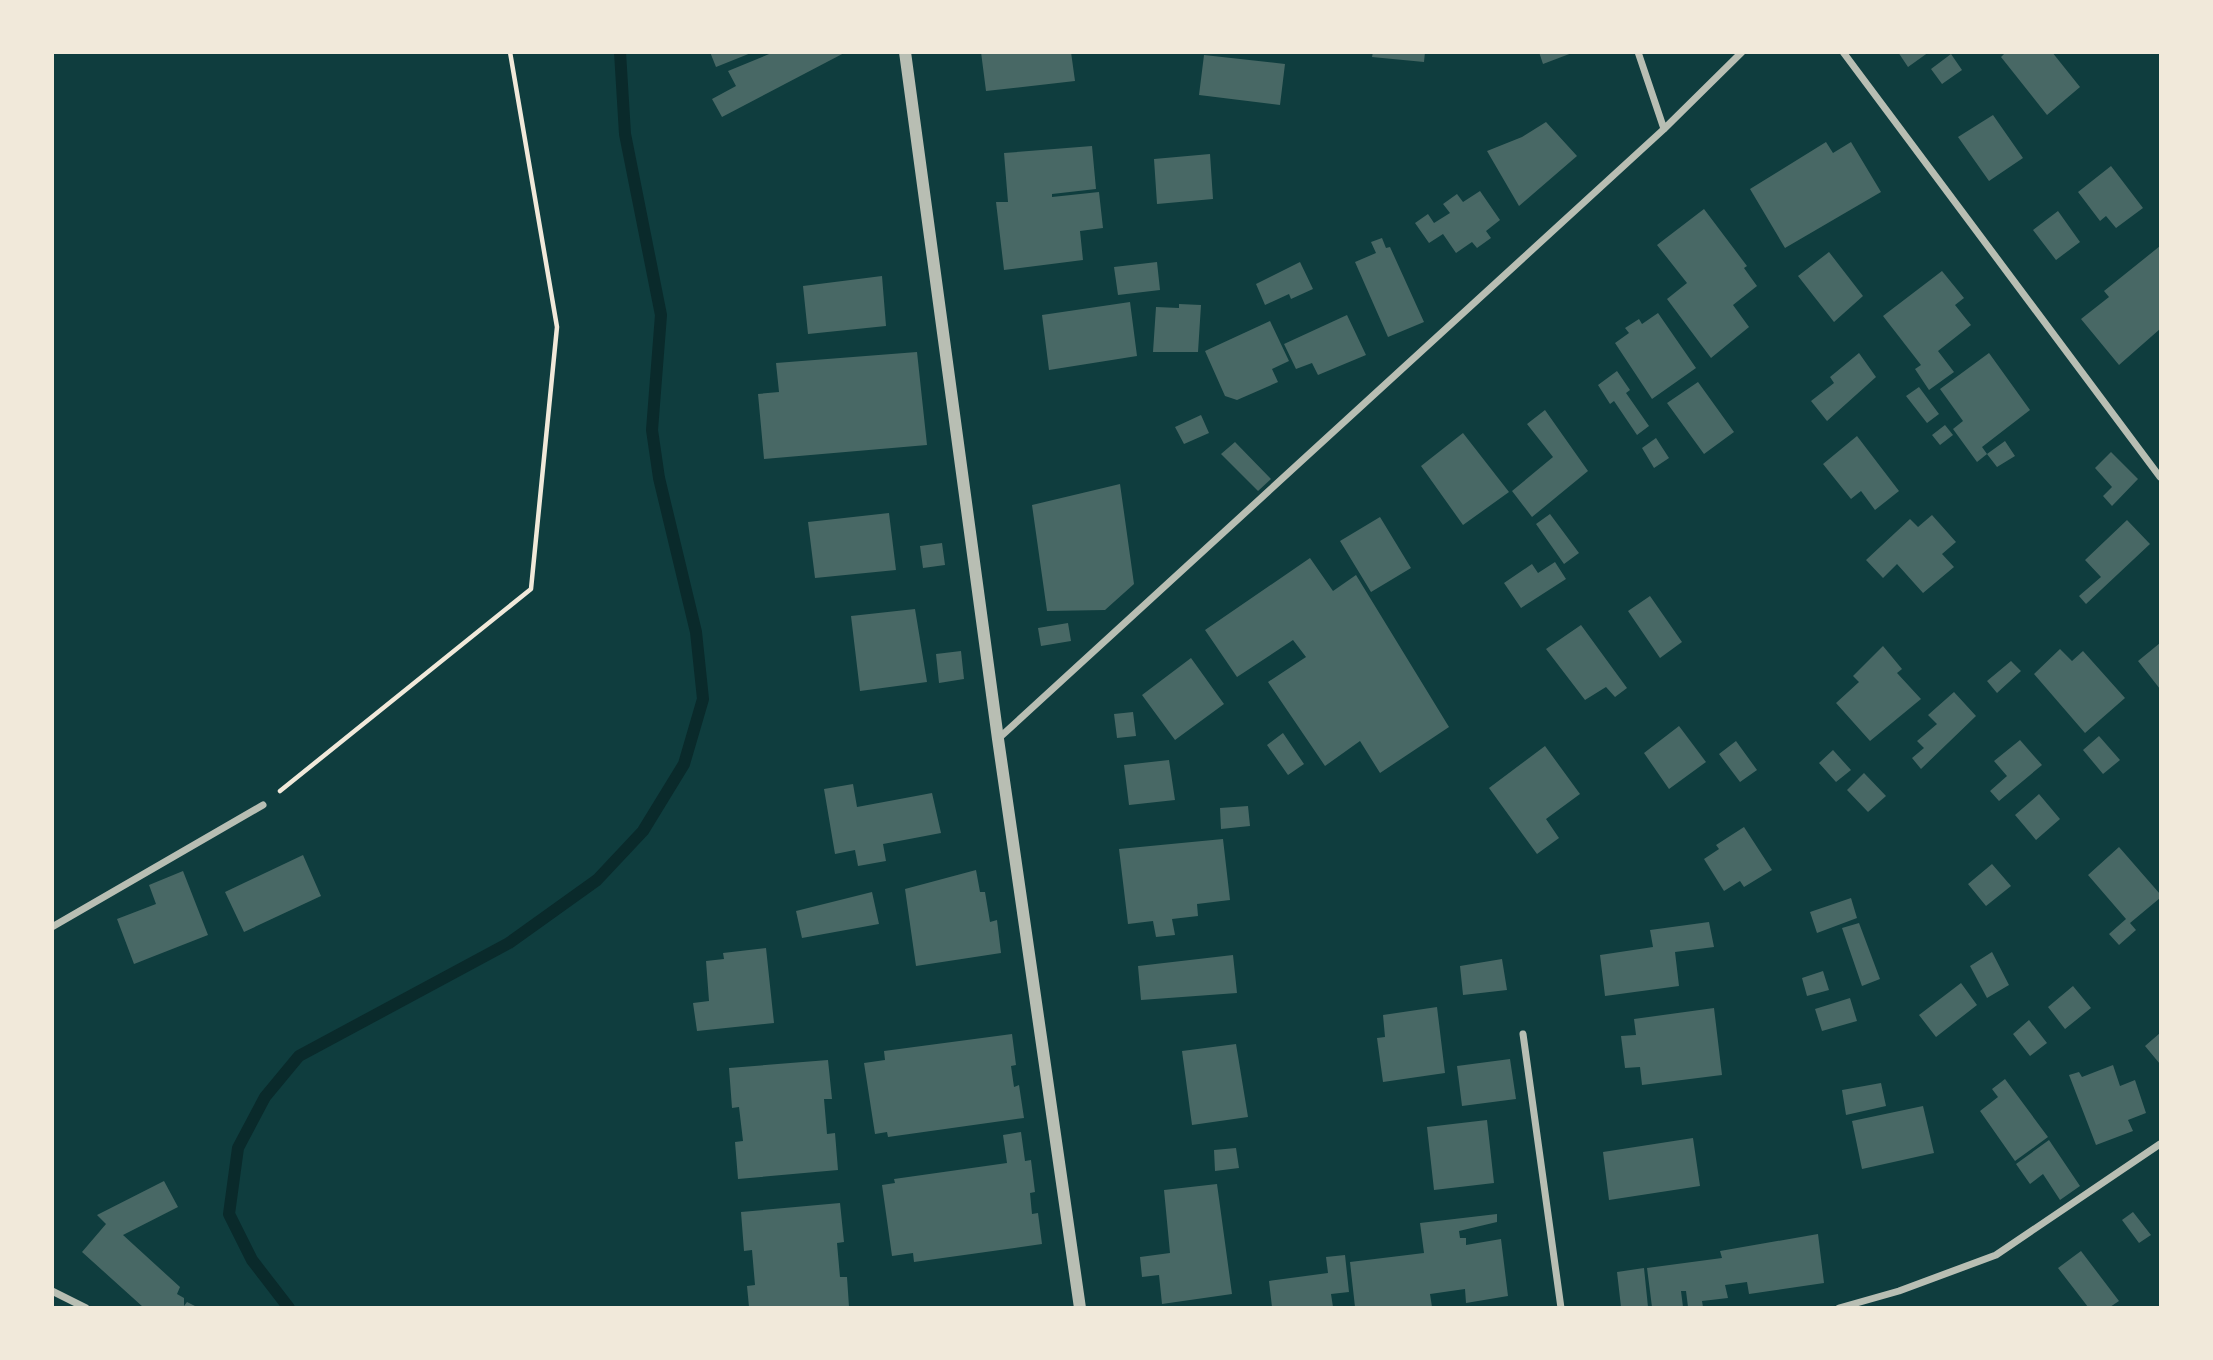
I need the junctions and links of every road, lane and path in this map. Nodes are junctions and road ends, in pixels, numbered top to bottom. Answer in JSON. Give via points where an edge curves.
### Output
{"nodes":[{"id":1,"x":510,"y":52,"type":"edge"},
{"id":2,"x":905,"y":52,"type":"edge"},
{"id":3,"x":1638,"y":52,"type":"edge"},
{"id":4,"x":1742,"y":52,"type":"edge"},
{"id":5,"x":1843,"y":52,"type":"edge"},
{"id":6,"x":1664,"y":129,"type":"junction"},
{"id":7,"x":2161,"y":477,"type":"edge"},
{"id":8,"x":998,"y":739,"type":"junction"},
{"id":9,"x":263,"y":805,"type":"joint"},
{"id":10,"x":52,"y":927,"type":"edge"},
{"id":11,"x":1523,"y":1034,"type":"dead end"},
{"id":12,"x":2161,"y":1144,"type":"edge"},
{"id":13,"x":52,"y":1291,"type":"edge"},
{"id":14,"x":86,"y":1307,"type":"edge"},
{"id":15,"x":1080,"y":1307,"type":"edge"},
{"id":16,"x":1561,"y":1307,"type":"edge"},
{"id":17,"x":1839,"y":1307,"type":"edge"}],
"edges":[{"from":1,"to":9,"type":"path","via":[[557,327],[531,589]]},
{"from":2,"to":8,"type":"street"},
{"from":3,"to":6,"type":"street"},
{"from":4,"to":6,"type":"street"},
{"from":5,"to":7,"type":"street"},
{"from":6,"to":8,"type":"street"},
{"from":8,"to":15,"type":"street"},
{"from":9,"to":10,"type":"street"},
{"from":11,"to":16,"type":"street"},
{"from":12,"to":17,"type":"street","via":[[1996,1255],[1899,1291]]},
{"from":13,"to":14,"type":"street"}]}
